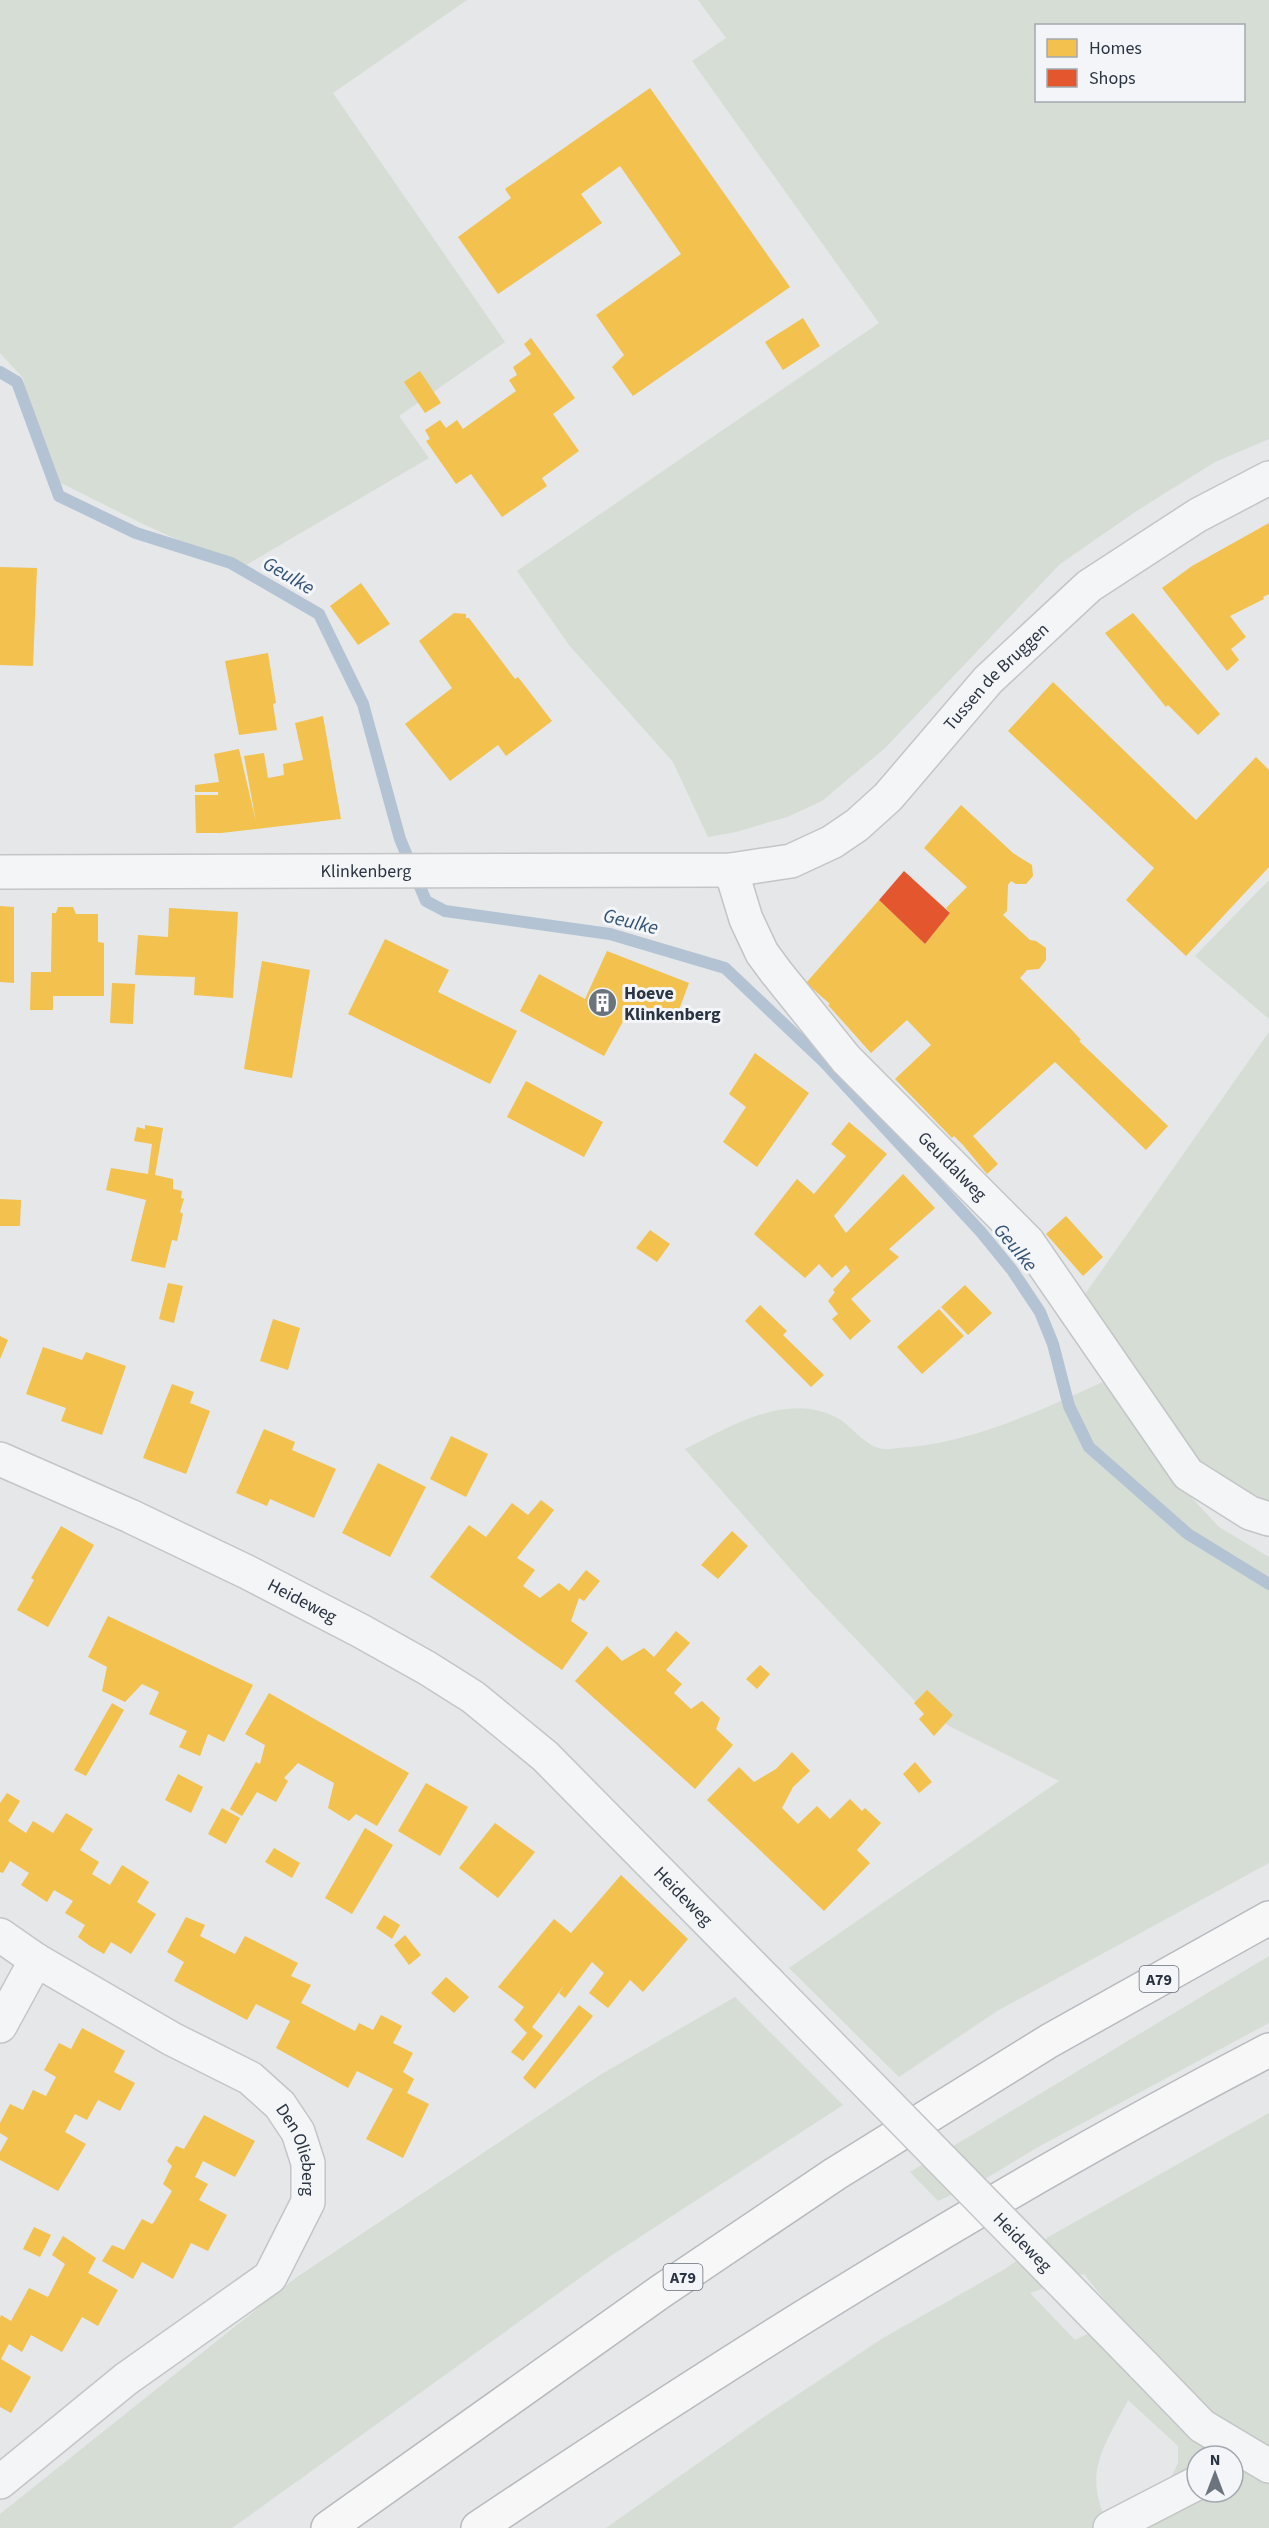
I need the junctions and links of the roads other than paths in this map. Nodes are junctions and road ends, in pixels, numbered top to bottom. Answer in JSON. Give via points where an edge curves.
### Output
{"nodes":[{"id":1,"x":1269,"y":478,"type":"edge"},
{"id":2,"x":731,"y":870,"type":"junction"},
{"id":3,"x":0,"y":872,"type":"edge"},
{"id":4,"x":0,"y":1459,"type":"edge"},
{"id":5,"x":1269,"y":1519,"type":"edge"},
{"id":6,"x":1269,"y":1918,"type":"edge"},
{"id":7,"x":0,"y":1935,"type":"edge"},
{"id":8,"x":36,"y":1960,"type":"junction"},
{"id":9,"x":0,"y":2026,"type":"edge"},
{"id":10,"x":1269,"y":2050,"type":"edge"},
{"id":11,"x":1256,"y":2459,"type":"edge"},
{"id":12,"x":0,"y":2482,"type":"edge"},
{"id":13,"x":1185,"y":2488,"type":"edge"},
{"id":14,"x":328,"y":2528,"type":"edge"},
{"id":15,"x":478,"y":2528,"type":"edge"},
{"id":16,"x":1110,"y":2528,"type":"edge"}],
"edges":[{"from":1,"to":2,"type":"street","name":"Tussen de Bruggen","via":[[1198,514],[1089,586],[988,680],[888,797],[857,825],[791,861]]},
{"from":2,"to":3,"type":"street","name":"Klinkenberg"},
{"from":2,"to":5,"type":"street","name":"Geuldalweg","via":[[746,919],[776,972],[846,1059],[1028,1242],[1188,1474],[1250,1513]]},
{"from":4,"to":11,"type":"street","name":"Heideweg","bridge":true,"via":[[247,1572],[361,1631],[473,1697],[545,1756],[1203,2426]]},
{"from":6,"to":14,"type":"highway","number":"A79","via":[[1048,2041],[835,2174],[660,2292]]},
{"from":7,"to":8,"type":"street","name":"Den Olieberg"},
{"from":8,"to":9,"type":"street"},
{"from":8,"to":12,"type":"street","name":"Den Olieberg","via":[[172,2039],[250,2078],[280,2105],[298,2132],[308,2163],[308,2202],[270,2277],[126,2379]]},
{"from":10,"to":15,"type":"highway","via":[[1067,2158],[838,2294]]},
{"from":13,"to":16,"type":"street"}]}
